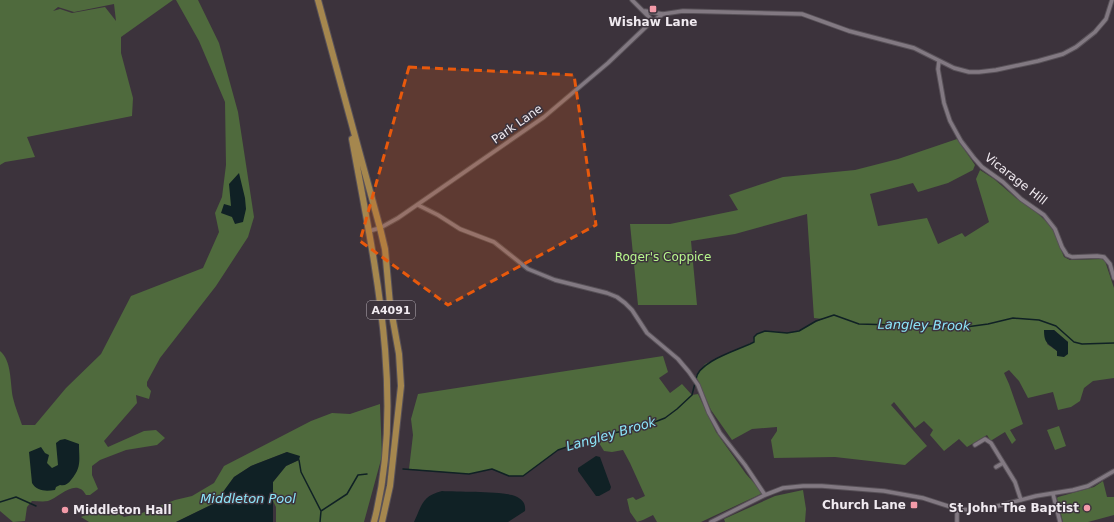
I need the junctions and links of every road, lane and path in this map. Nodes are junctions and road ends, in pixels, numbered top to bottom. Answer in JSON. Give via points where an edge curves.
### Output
{"nodes":[{"id":1,"x":318,"y":0,"type":"edge"},
{"id":2,"x":632,"y":0,"type":"edge"},
{"id":3,"x":1112,"y":0,"type":"edge"},
{"id":4,"x":645,"y":11,"type":"junction"},
{"id":5,"x":663,"y":14,"type":"junction"},
{"id":6,"x":653,"y":21,"type":"junction"},
{"id":7,"x":939,"y":61,"type":"junction"},
{"id":8,"x":345,"y":100,"type":"junction"},
{"id":9,"x":418,"y":205,"type":"junction"},
{"id":10,"x":380,"y":228,"type":"junction"},
{"id":11,"x":369,"y":231,"type":"junction"},
{"id":12,"x":1114,"y":278,"type":"edge"},
{"id":13,"x":975,"y":445,"type":"dead end"},
{"id":14,"x":1003,"y":463,"type":"junction"},
{"id":15,"x":996,"y":468,"type":"dead end"},
{"id":16,"x":1114,"y":471,"type":"edge"},
{"id":17,"x":1053,"y":494,"type":"junction"},
{"id":18,"x":765,"y":495,"type":"junction"},
{"id":19,"x":1021,"y":500,"type":"junction"},
{"id":20,"x":957,"y":509,"type":"junction"},
{"id":21,"x":374,"y":522,"type":"edge"},
{"id":22,"x":382,"y":522,"type":"edge"},
{"id":23,"x":711,"y":522,"type":"edge"},
{"id":24,"x":957,"y":522,"type":"edge"},
{"id":25,"x":1060,"y":522,"type":"edge"}],
"edges":[{"from":1,"to":8,"type":"main road","number":"A4091"},
{"from":2,"to":4,"type":"street"},
{"from":3,"to":7,"type":"street","via":[[1106,19],[1095,32],[1063,54],[979,72],[961,70]]},
{"from":4,"to":5,"type":"street"},
{"from":4,"to":6,"type":"street"},
{"from":5,"to":6,"type":"street","name":"Park Lane"},
{"from":5,"to":7,"type":"street","via":[[683,11],[802,14],[849,31],[914,48]]},
{"from":6,"to":9,"type":"street","name":"Park Lane","via":[[608,64],[544,117]]},
{"from":7,"to":12,"type":"street","name":"Vicarage Hill","via":[[940,82],[950,121],[974,158],[1021,199],[1044,215],[1055,229],[1067,255],[1104,257],[1110,264]]},
{"from":8,"to":10,"type":"main road","number":"A4091"},
{"from":8,"to":11,"type":"main road","number":"A4091"},
{"from":9,"to":10,"type":"street","name":"Park Lane"},
{"from":9,"to":18,"type":"street","via":[[460,229],[494,242],[528,268],[555,280],[607,293],[625,303],[647,333],[678,359],[689,372],[698,385],[720,433]]},
{"from":10,"to":11,"type":"street","name":"Park Lane"},
{"from":10,"to":22,"type":"main road","number":"A4091","via":[[399,354],[401,386],[390,486]]},
{"from":11,"to":21,"type":"main road","number":"A4091","via":[[382,321],[387,408],[383,480]]},
{"from":13,"to":14,"type":"street","via":[[981,440],[988,440]]},
{"from":14,"to":15,"type":"street"},
{"from":14,"to":19,"type":"street","via":[[1015,482]]},
{"from":16,"to":17,"type":"street","via":[[1088,486]]},
{"from":17,"to":19,"type":"street"},
{"from":17,"to":25,"type":"street"},
{"from":18,"to":20,"type":"street","via":[[783,488],[822,486],[884,491]]},
{"from":18,"to":23,"type":"street"},
{"from":19,"to":20,"type":"street","via":[[985,509]]},
{"from":20,"to":24,"type":"street"}]}
